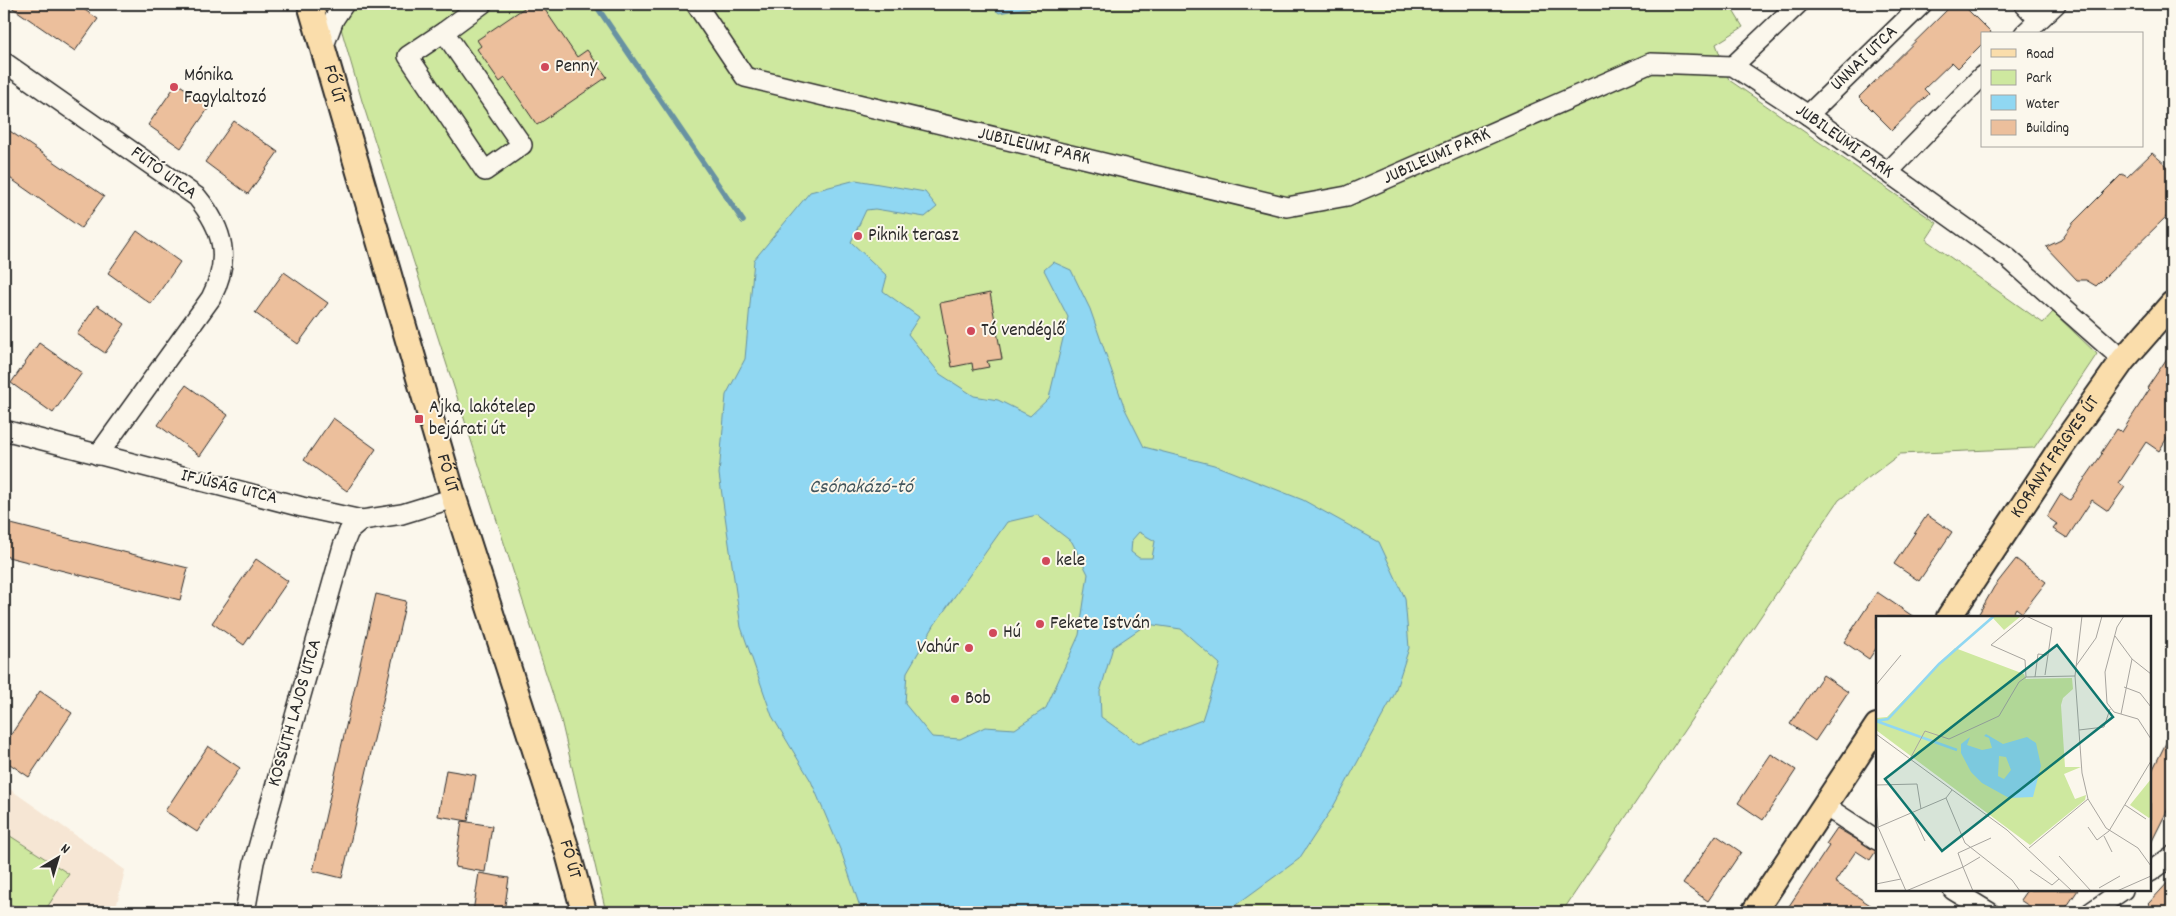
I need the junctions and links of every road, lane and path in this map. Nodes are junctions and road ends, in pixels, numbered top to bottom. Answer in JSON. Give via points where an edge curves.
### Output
{"nodes":[{"id":1,"x":310,"y":4,"type":"edge"},
{"id":2,"x":344,"y":4,"type":"edge"},
{"id":3,"x":482,"y":4,"type":"edge"},
{"id":4,"x":696,"y":4,"type":"edge"},
{"id":5,"x":1798,"y":4,"type":"edge"},
{"id":6,"x":1922,"y":4,"type":"edge"},
{"id":7,"x":2024,"y":4,"type":"edge"},
{"id":8,"x":2056,"y":4,"type":"edge"},
{"id":9,"x":2038,"y":19,"type":"junction"},
{"id":10,"x":444,"y":32,"type":"junction"},
{"id":11,"x":2026,"y":32,"type":"edge"},
{"id":12,"x":322,"y":51,"type":"junction"},
{"id":13,"x":4,"y":62,"type":"edge"},
{"id":14,"x":1734,"y":66,"type":"junction"},
{"id":15,"x":1981,"y":77,"type":"edge"},
{"id":16,"x":1808,"y":115,"type":"junction"},
{"id":17,"x":1888,"y":172,"type":"junction"},
{"id":18,"x":2172,"y":304,"type":"edge"},
{"id":19,"x":2123,"y":360,"type":"junction"},
{"id":20,"x":4,"y":430,"type":"edge"},
{"id":21,"x":98,"y":455,"type":"junction"},
{"id":22,"x":454,"y":498,"type":"junction"},
{"id":23,"x":362,"y":520,"type":"junction"},
{"id":24,"x":1950,"y":616,"type":"edge"},
{"id":25,"x":1876,"y":728,"type":"edge"},
{"id":26,"x":1825,"y":806,"type":"junction"},
{"id":27,"x":1876,"y":839,"type":"edge"},
{"id":28,"x":2172,"y":856,"type":"edge"},
{"id":29,"x":2151,"y":871,"type":"edge"},
{"id":30,"x":1955,"y":891,"type":"edge"},
{"id":31,"x":2122,"y":891,"type":"edge"},
{"id":32,"x":245,"y":912,"type":"edge"},
{"id":33,"x":584,"y":912,"type":"edge"},
{"id":34,"x":1754,"y":912,"type":"edge"},
{"id":35,"x":1989,"y":912,"type":"edge"},
{"id":36,"x":2090,"y":912,"type":"edge"}],
"edges":[{"from":1,"to":12,"type":"main road","name":"FŐ ÚT"},
{"from":2,"to":12,"type":"street","via":[[334,18]]},
{"from":3,"to":10,"type":"street"},
{"from":4,"to":14,"type":"street","name":"JUBILEUMI PARK","via":[[745,77],[1287,207],[1347,196],[1651,63]]},
{"from":5,"to":14,"type":"street"},
{"from":6,"to":16,"type":"street","name":"UNNAI UTCA"},
{"from":7,"to":9,"type":"street"},
{"from":8,"to":9,"type":"street"},
{"from":9,"to":11,"type":"street"},
{"from":10,"to":10,"type":"street","via":[[522,145],[485,171],[408,56]]},
{"from":12,"to":22,"type":"main road","name":"FŐ ÚT"},
{"from":13,"to":21,"type":"street","name":"FUTÓ UTCA","via":[[197,197],[210,213],[220,234],[223,254],[220,282]]},
{"from":14,"to":16,"type":"street","name":"JUBILEUMI PARK"},
{"from":15,"to":17,"type":"street"},
{"from":16,"to":17,"type":"street","name":"JUBILEUMI PARK"},
{"from":17,"to":19,"type":"street","name":"JUBILEUMI PARK","via":[[2009,259]]},
{"from":18,"to":19,"type":"main road","name":"KORÁNYI FRIGYES ÚT"},
{"from":19,"to":24,"type":"main road","name":"KORÁNYI FRIGYES ÚT"},
{"from":20,"to":21,"type":"street","name":"IFJÚSÁG UTCA"},
{"from":21,"to":23,"type":"street","name":"IFJÚSÁG UTCA"},
{"from":22,"to":23,"type":"street","name":"IFJÚSÁG UTCA","via":[[402,514]]},
{"from":22,"to":33,"type":"main road","name":"FŐ ÚT"},
{"from":23,"to":32,"type":"street","name":"KOSSUTH LAJOS UTCA","via":[[349,532],[343,546],[254,862]]},
{"from":25,"to":26,"type":"main road"},
{"from":26,"to":27,"type":"street"},
{"from":26,"to":34,"type":"main road"},
{"from":28,"to":29,"type":"street"},
{"from":30,"to":35,"type":"street"},
{"from":31,"to":36,"type":"street"}]}
